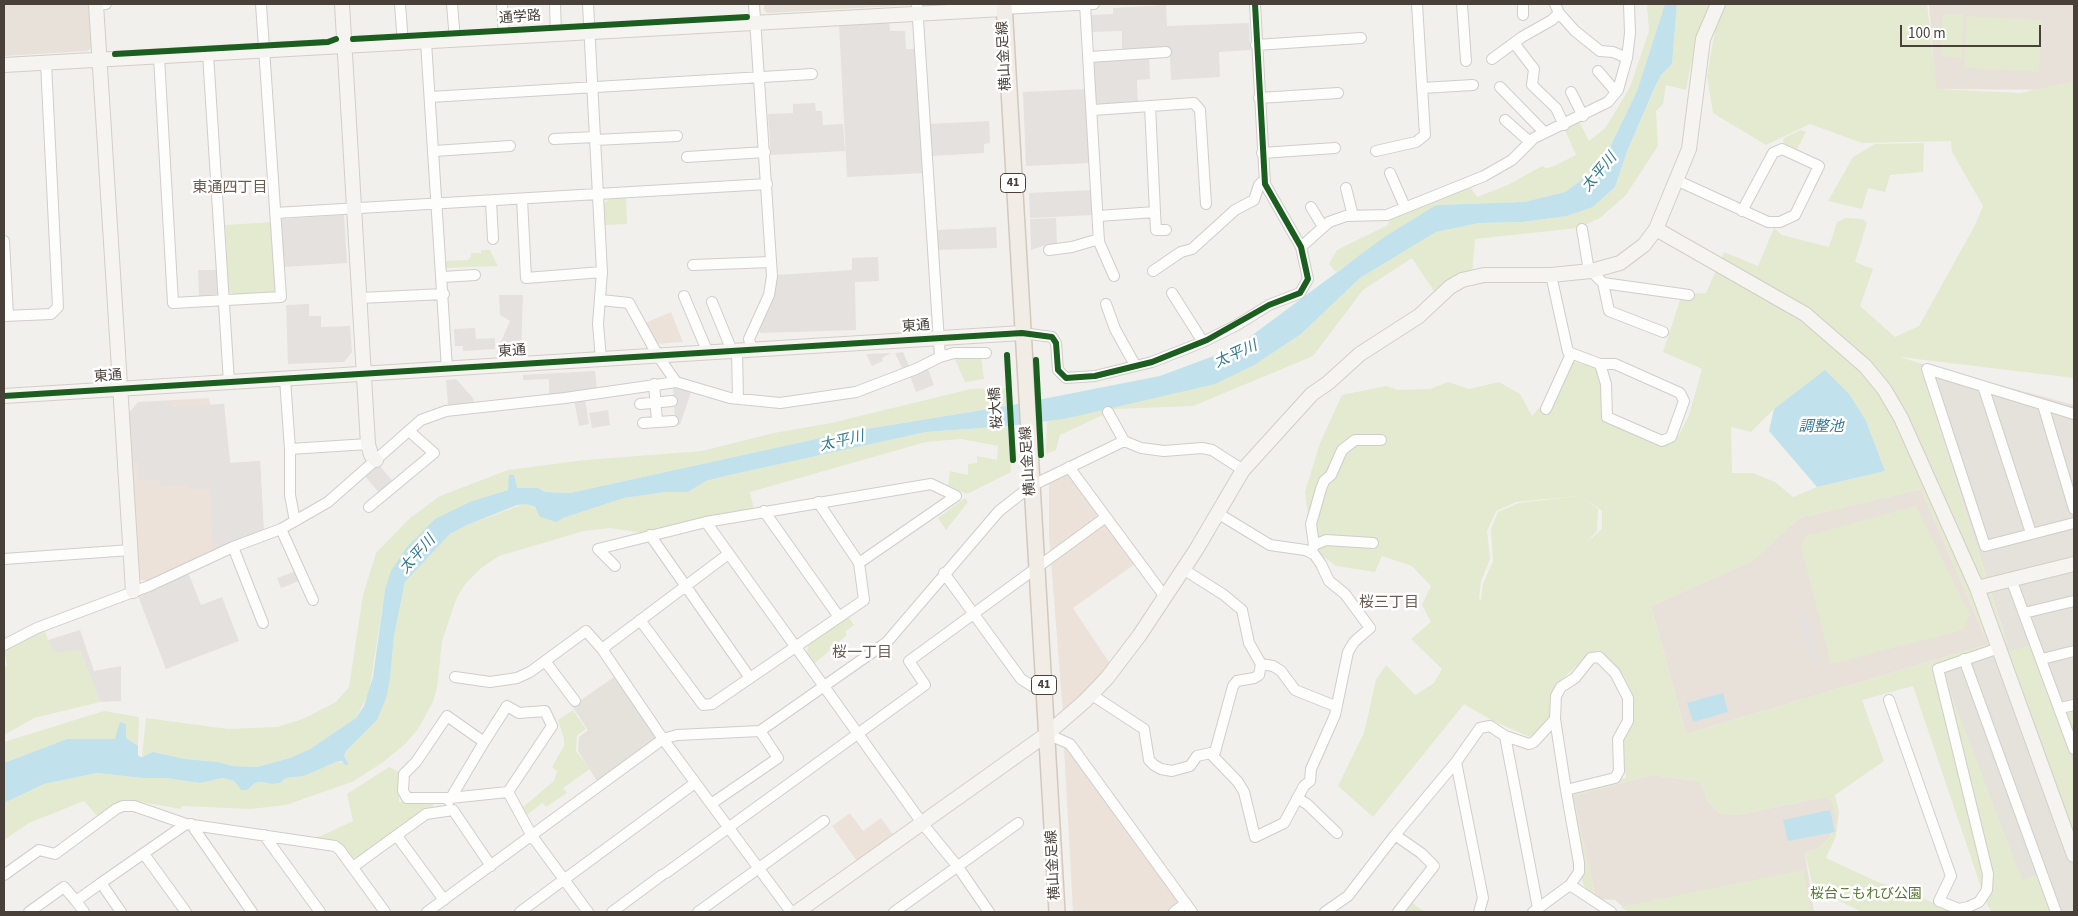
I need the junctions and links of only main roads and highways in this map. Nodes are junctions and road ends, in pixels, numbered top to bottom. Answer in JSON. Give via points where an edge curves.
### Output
{"nodes":[{"id":1,"x":1002,"y":5,"type":"edge"},
{"id":2,"x":1056,"y":912,"type":"edge"}],
"edges":[{"from":1,"to":2,"type":"main road","name":"横山金足線","number":"41"}]}
